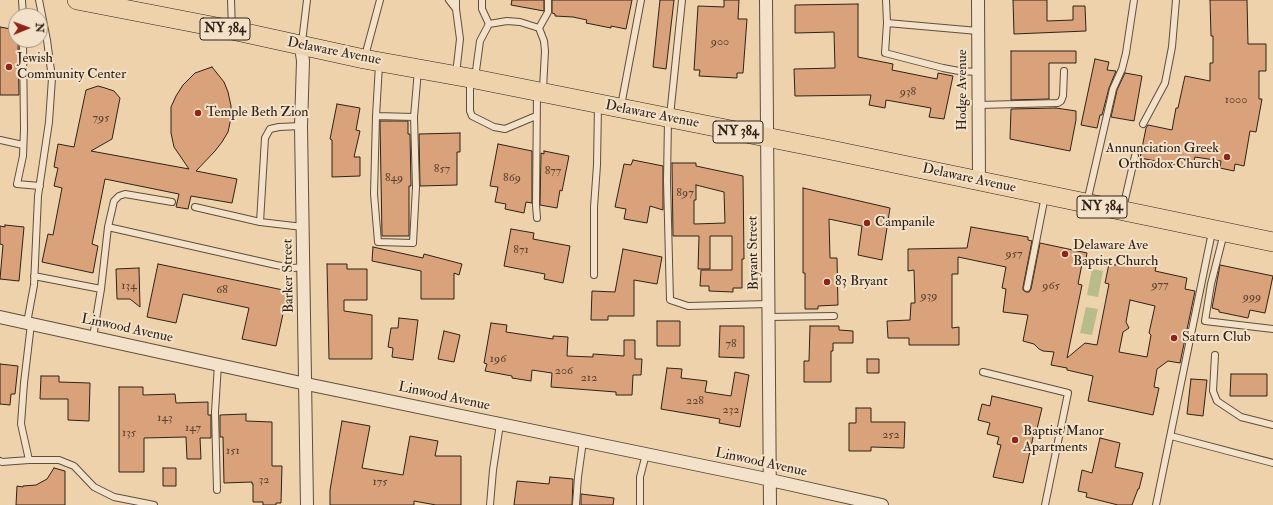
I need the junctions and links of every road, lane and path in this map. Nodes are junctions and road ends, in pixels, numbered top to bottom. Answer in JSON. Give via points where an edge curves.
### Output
{"nodes":[{"id":1,"x":38,"y":0,"type":"edge"},
{"id":2,"x":231,"y":0,"type":"edge"},
{"id":3,"x":307,"y":0,"type":"edge"},
{"id":4,"x":380,"y":0,"type":"edge"},
{"id":5,"x":450,"y":0,"type":"edge"},
{"id":6,"x":456,"y":0,"type":"edge"},
{"id":7,"x":482,"y":0,"type":"edge"},
{"id":8,"x":548,"y":0,"type":"edge"},
{"id":9,"x":641,"y":0,"type":"edge"},
{"id":10,"x":682,"y":0,"type":"edge"},
{"id":11,"x":766,"y":0,"type":"edge"},
{"id":12,"x":886,"y":0,"type":"edge"},
{"id":13,"x":978,"y":0,"type":"edge"},
{"id":14,"x":1134,"y":0,"type":"edge"},
{"id":15,"x":1176,"y":0,"type":"edge"},
{"id":16,"x":83,"y":1,"type":"edge"},
{"id":17,"x":456,"y":9,"type":"junction"},
{"id":18,"x":887,"y":23,"type":"junction"},
{"id":19,"x":489,"y":24,"type":"junction"},
{"id":20,"x":539,"y":28,"type":"junction"},
{"id":21,"x":232,"y":30,"type":"junction"},
{"id":22,"x":978,"y":31,"type":"junction"},
{"id":23,"x":301,"y":46,"type":"junction"},
{"id":24,"x":23,"y":48,"type":"edge"},
{"id":25,"x":372,"y":60,"type":"junction"},
{"id":26,"x":418,"y":68,"type":"junction"},
{"id":27,"x":1064,"y":71,"type":"dead end"},
{"id":28,"x":978,"y":72,"type":"junction"},
{"id":29,"x":467,"y":78,"type":"junction"},
{"id":30,"x":540,"y":92,"type":"junction"},
{"id":31,"x":598,"y":104,"type":"junction"},
{"id":32,"x":978,"y":105,"type":"junction"},
{"id":33,"x":620,"y":108,"type":"junction"},
{"id":34,"x":376,"y":116,"type":"junction"},
{"id":35,"x":536,"y":116,"type":"junction"},
{"id":36,"x":414,"y":117,"type":"junction"},
{"id":37,"x":669,"y":118,"type":"junction"},
{"id":38,"x":1143,"y":124,"type":"dead end"},
{"id":39,"x":301,"y":126,"type":"junction"},
{"id":40,"x":767,"y":137,"type":"junction"},
{"id":41,"x":0,"y":140,"type":"edge"},
{"id":42,"x":23,"y":145,"type":"junction"},
{"id":43,"x":1135,"y":156,"type":"dead end"},
{"id":44,"x":979,"y":180,"type":"junction"},
{"id":45,"x":40,"y":186,"type":"junction"},
{"id":46,"x":1046,"y":195,"type":"junction"},
{"id":47,"x":172,"y":202,"type":"dead end"},
{"id":48,"x":1087,"y":204,"type":"junction"},
{"id":49,"x":195,"y":207,"type":"dead end"},
{"id":50,"x":1122,"y":211,"type":"junction"},
{"id":51,"x":537,"y":218,"type":"dead end"},
{"id":52,"x":260,"y":222,"type":"junction"},
{"id":53,"x":108,"y":227,"type":"junction"},
{"id":54,"x":303,"y":227,"type":"junction"},
{"id":55,"x":1218,"y":231,"type":"junction"},
{"id":56,"x":1273,"y":242,"type":"edge"},
{"id":57,"x":303,"y":267,"type":"junction"},
{"id":58,"x":594,"y":275,"type":"dead end"},
{"id":59,"x":34,"y":276,"type":"junction"},
{"id":60,"x":1027,"y":288,"type":"dead end"},
{"id":61,"x":101,"y":289,"type":"junction"},
{"id":62,"x":769,"y":304,"type":"junction"},
{"id":63,"x":834,"y":316,"type":"dead end"},
{"id":64,"x":0,"y":317,"type":"edge"},
{"id":65,"x":769,"y":317,"type":"junction"},
{"id":66,"x":29,"y":324,"type":"junction"},
{"id":67,"x":1273,"y":329,"type":"edge"},
{"id":68,"x":93,"y":337,"type":"junction"},
{"id":69,"x":1215,"y":355,"type":"dead end"},
{"id":70,"x":218,"y":364,"type":"junction"},
{"id":71,"x":983,"y":372,"type":"dead end"},
{"id":72,"x":305,"y":383,"type":"junction"},
{"id":73,"x":500,"y":424,"type":"junction"},
{"id":74,"x":1273,"y":425,"type":"edge"},
{"id":75,"x":1171,"y":436,"type":"junction"},
{"id":76,"x":583,"y":441,"type":"junction"},
{"id":77,"x":646,"y":454,"type":"junction"},
{"id":78,"x":29,"y":460,"type":"junction"},
{"id":79,"x":0,"y":461,"type":"edge"},
{"id":80,"x":1273,"y":463,"type":"edge"},
{"id":81,"x":770,"y":481,"type":"junction"},
{"id":82,"x":217,"y":490,"type":"dead end"},
{"id":83,"x":154,"y":505,"type":"edge"},
{"id":84,"x":307,"y":505,"type":"edge"},
{"id":85,"x":490,"y":505,"type":"edge"},
{"id":86,"x":576,"y":505,"type":"edge"},
{"id":87,"x":640,"y":505,"type":"edge"},
{"id":88,"x":770,"y":505,"type":"edge"},
{"id":89,"x":882,"y":505,"type":"edge"},
{"id":90,"x":1045,"y":505,"type":"edge"},
{"id":91,"x":1156,"y":505,"type":"edge"}],
"edges":[{"from":1,"to":45,"type":"lane","via":[[52,78]]},
{"from":2,"to":21,"type":"lane"},
{"from":3,"to":23,"type":"lane"},
{"from":4,"to":25,"type":"lane"},
{"from":5,"to":17,"type":"lane"},
{"from":6,"to":17,"type":"lane"},
{"from":7,"to":19,"type":"lane","via":[[482,9]]},
{"from":8,"to":20,"type":"lane","via":[[548,12]]},
{"from":9,"to":33,"type":"lane"},
{"from":10,"to":37,"type":"lane"},
{"from":11,"to":40,"type":"street","name":"Bryant Street"},
{"from":12,"to":18,"type":"lane"},
{"from":13,"to":22,"type":"street","name":"Hodge Avenue"},
{"from":14,"to":48,"type":"lane","via":[[1126,53],[1113,89]]},
{"from":15,"to":38,"type":"lane","via":[[1172,47],[1165,83]]},
{"from":16,"to":21,"type":"main road","name":"Delaware Avenue","number":"NY 384"},
{"from":17,"to":29,"type":"lane"},
{"from":18,"to":22,"type":"lane"},
{"from":18,"to":28,"type":"lane","via":[[885,53],[943,68]]},
{"from":19,"to":20,"type":"lane","via":[[520,22]]},
{"from":19,"to":29,"type":"lane"},
{"from":20,"to":30,"type":"lane","via":[[545,51]]},
{"from":21,"to":23,"type":"main road","name":"Delaware Avenue","number":"NY 384"},
{"from":22,"to":28,"type":"street","name":"Hodge Avenue"},
{"from":23,"to":25,"type":"main road","name":"Delaware Avenue","number":"NY 384"},
{"from":23,"to":39,"type":"street","name":"Barker Street"},
{"from":24,"to":42,"type":"lane"},
{"from":25,"to":26,"type":"main road","name":"Delaware Avenue","number":"NY 384"},
{"from":25,"to":34,"type":"lane"},
{"from":26,"to":29,"type":"main road","name":"Delaware Avenue","number":"NY 384"},
{"from":26,"to":36,"type":"lane"},
{"from":27,"to":32,"type":"lane","via":[[1063,96],[1062,101],[1058,103]]},
{"from":28,"to":32,"type":"street","name":"Hodge Avenue"},
{"from":29,"to":30,"type":"main road","name":"Delaware Avenue","number":"NY 384"},
{"from":29,"to":35,"type":"lane","via":[[472,116],[494,127],[505,129]]},
{"from":30,"to":31,"type":"main road","name":"Delaware Avenue","number":"NY 384"},
{"from":30,"to":35,"type":"lane"},
{"from":31,"to":33,"type":"main road","name":"Delaware Avenue","number":"NY 384"},
{"from":31,"to":58,"type":"lane"},
{"from":32,"to":44,"type":"street","name":"Hodge Avenue"},
{"from":33,"to":37,"type":"main road","name":"Delaware Avenue","number":"NY 384"},
{"from":34,"to":36,"type":"lane"},
{"from":34,"to":36,"type":"lane","via":[[374,194],[378,242],[413,243],[416,187]]},
{"from":35,"to":51,"type":"lane"},
{"from":37,"to":40,"type":"main road","name":"Delaware Avenue","number":"NY 384"},
{"from":37,"to":62,"type":"lane","via":[[667,181],[670,300],[688,306]]},
{"from":39,"to":52,"type":"lane","via":[[270,129],[265,138]]},
{"from":39,"to":54,"type":"street","name":"Barker Street"},
{"from":40,"to":44,"type":"main road","name":"Delaware Avenue","number":"NY 384"},
{"from":40,"to":62,"type":"street","name":"Bryant Street"},
{"from":41,"to":42,"type":"lane"},
{"from":42,"to":45,"type":"lane","via":[[17,184]]},
{"from":43,"to":50,"type":"lane"},
{"from":44,"to":46,"type":"main road","name":"Delaware Avenue","number":"NY 384"},
{"from":45,"to":59,"type":"lane"},
{"from":46,"to":48,"type":"main road","name":"Delaware Avenue","number":"NY 384"},
{"from":46,"to":60,"type":"lane"},
{"from":47,"to":53,"type":"lane","via":[[132,195],[119,196],[114,201]]},
{"from":48,"to":50,"type":"main road","name":"Delaware Avenue","number":"NY 384"},
{"from":49,"to":52,"type":"lane"},
{"from":50,"to":55,"type":"main road","name":"Delaware Avenue","number":"NY 384"},
{"from":52,"to":54,"type":"lane"},
{"from":53,"to":57,"type":"lane","via":[[276,265]]},
{"from":53,"to":61,"type":"lane"},
{"from":54,"to":57,"type":"street","name":"Barker Street"},
{"from":55,"to":56,"type":"main road","name":"Delaware Avenue","number":"NY 384"},
{"from":55,"to":67,"type":"lane","via":[[1205,321]]},
{"from":55,"to":75,"type":"lane"},
{"from":57,"to":72,"type":"street","name":"Barker Street"},
{"from":59,"to":61,"type":"lane"},
{"from":59,"to":66,"type":"lane"},
{"from":61,"to":68,"type":"lane"},
{"from":62,"to":65,"type":"street","name":"Bryant Street"},
{"from":63,"to":65,"type":"lane"},
{"from":64,"to":66,"type":"street","name":"Linwood Avenue"},
{"from":65,"to":81,"type":"street","name":"Bryant Street"},
{"from":66,"to":68,"type":"street","name":"Linwood Avenue"},
{"from":66,"to":78,"type":"lane","via":[[21,424]]},
{"from":68,"to":70,"type":"street","name":"Linwood Avenue"},
{"from":69,"to":74,"type":"lane","via":[[1213,391],[1217,401],[1241,417]]},
{"from":70,"to":72,"type":"street","name":"Linwood Avenue"},
{"from":70,"to":82,"type":"lane","via":[[214,412]]},
{"from":71,"to":90,"type":"lane","via":[[1068,393]]},
{"from":72,"to":73,"type":"street","name":"Linwood Avenue"},
{"from":72,"to":84,"type":"street","name":"Barker Street"},
{"from":73,"to":76,"type":"street","name":"Linwood Avenue"},
{"from":73,"to":85,"type":"lane","via":[[492,470]]},
{"from":75,"to":80,"type":"lane"},
{"from":75,"to":91,"type":"lane"},
{"from":76,"to":77,"type":"street","name":"Linwood Avenue"},
{"from":76,"to":86,"type":"lane"},
{"from":77,"to":81,"type":"street","name":"Linwood Avenue"},
{"from":77,"to":87,"type":"lane","via":[[640,477]]},
{"from":78,"to":79,"type":"lane"},
{"from":78,"to":83,"type":"lane","via":[[59,460],[74,466],[94,487],[114,497]]},
{"from":81,"to":88,"type":"street","name":"Bryant Street"},
{"from":81,"to":89,"type":"street","name":"Linwood Avenue"}]}
